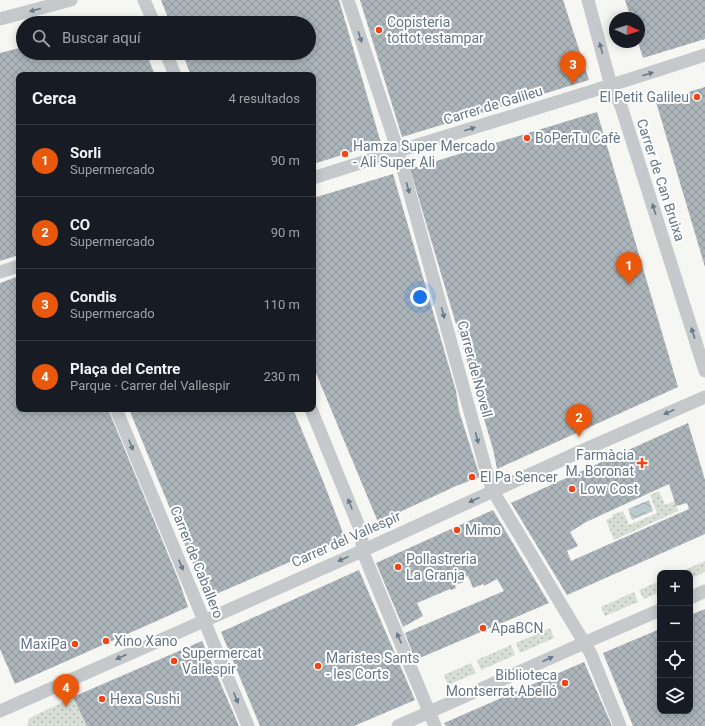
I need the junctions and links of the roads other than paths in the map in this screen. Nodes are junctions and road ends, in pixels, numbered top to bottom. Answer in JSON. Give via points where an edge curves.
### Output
{"nodes":[{"id":1,"x":71,"y":0,"type":"edge"},
{"id":2,"x":144,"y":0,"type":"edge"},
{"id":3,"x":348,"y":0,"type":"edge"},
{"id":4,"x":588,"y":0,"type":"edge"},
{"id":5,"x":151,"y":16,"type":"edge"},
{"id":6,"x":0,"y":19,"type":"edge"},
{"id":7,"x":705,"y":56,"type":"edge"},
{"id":8,"x":169,"y":60,"type":"edge"},
{"id":9,"x":174,"y":72,"type":"edge"},
{"id":10,"x":611,"y":86,"type":"junction"},
{"id":11,"x":398,"y":151,"type":"junction"},
{"id":12,"x":316,"y":177,"type":"edge"},
{"id":13,"x":16,"y":267,"type":"edge"},
{"id":14,"x":0,"y":272,"type":"edge"},
{"id":15,"x":705,"y":371,"type":"edge"},
{"id":16,"x":705,"y":397,"type":"edge"},
{"id":17,"x":117,"y":412,"type":"edge"},
{"id":18,"x":312,"y":412,"type":"edge"},
{"id":19,"x":493,"y":491,"type":"junction"},
{"id":20,"x":362,"y":550,"type":"junction"},
{"id":21,"x":705,"y":591,"type":"edge"},
{"id":22,"x":693,"y":597,"type":"edge"},
{"id":23,"x":657,"y":611,"type":"edge"},
{"id":24,"x":204,"y":620,"type":"junction"},
{"id":25,"x":584,"y":643,"type":"junction"},
{"id":26,"x":0,"y":711,"type":"edge"},
{"id":27,"x":430,"y":712,"type":"junction"},
{"id":28,"x":248,"y":726,"type":"edge"},
{"id":29,"x":398,"y":726,"type":"edge"},
{"id":30,"x":435,"y":726,"type":"edge"},
{"id":31,"x":620,"y":726,"type":"edge"}],
"edges":[{"from":1,"to":6,"type":"street","one_way":true},
{"from":2,"to":5,"type":"street"},
{"from":3,"to":11,"type":"street","name":"Carrer de Novell","one_way":true},
{"from":10,"to":4,"type":"street","name":"Carrer de Can Bruixa","one_way":true},
{"from":10,"to":7,"type":"street","name":"Carrer de Galileu","one_way":true},
{"from":8,"to":9,"type":"street"},
{"from":11,"to":10,"type":"street","name":"Carrer de Galileu","one_way":true},
{"from":15,"to":10,"type":"street","name":"Carrer de Can Bruixa","one_way":true,"via":[[621,106]]},
{"from":11,"to":12,"type":"street","name":"Carrer de Galileu"},
{"from":11,"to":19,"type":"street","name":"Carrer de Novell","one_way":true},
{"from":13,"to":14,"type":"street"},
{"from":16,"to":19,"type":"street","name":"Carrer del Vallespir","one_way":true},
{"from":17,"to":24,"type":"street","name":"Carrer de Caballero","one_way":true},
{"from":20,"to":18,"type":"street","one_way":true,"via":[[362,534]]},
{"from":19,"to":20,"type":"street","name":"Carrer del Vallespir","one_way":true},
{"from":19,"to":25,"type":"street","name":"Carrer de Novell"},
{"from":20,"to":24,"type":"street","name":"Carrer del Vallespir","one_way":true},
{"from":27,"to":20,"type":"street","one_way":true},
{"from":21,"to":22,"type":"street"},
{"from":23,"to":25,"type":"street"},
{"from":24,"to":26,"type":"street","name":"Carrer del Vallespir","one_way":true},
{"from":24,"to":28,"type":"street","name":"Carrer de Caballero","one_way":true},
{"from":27,"to":25,"type":"street","one_way":true},
{"from":25,"to":31,"type":"street","name":"Carrer de Novell","via":[[591,654]]},
{"from":27,"to":29,"type":"street"},
{"from":27,"to":30,"type":"street"}]}
